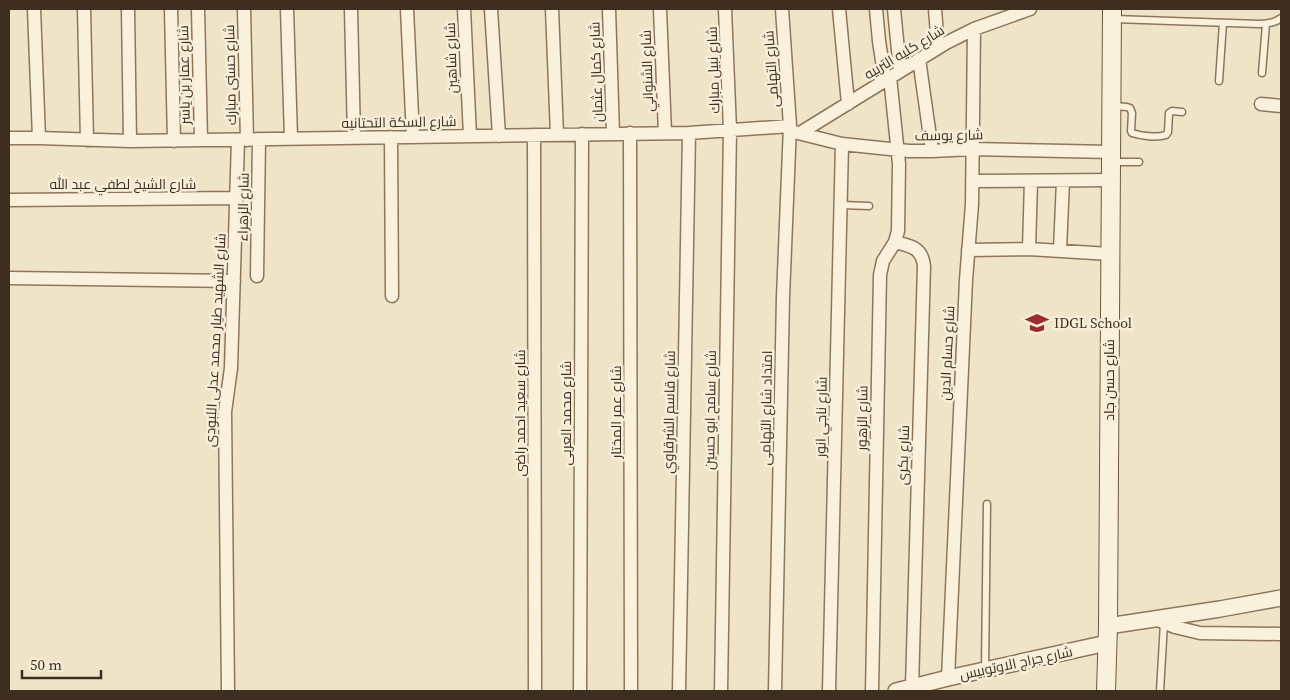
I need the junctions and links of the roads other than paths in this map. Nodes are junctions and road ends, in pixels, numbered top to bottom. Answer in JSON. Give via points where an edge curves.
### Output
{"nodes":[{"id":1,"x":34,"y":9,"type":"edge"},
{"id":2,"x":84,"y":9,"type":"edge"},
{"id":3,"x":128,"y":9,"type":"edge"},
{"id":4,"x":170,"y":9,"type":"edge"},
{"id":5,"x":198,"y":9,"type":"edge"},
{"id":6,"x":244,"y":9,"type":"edge"},
{"id":7,"x":287,"y":9,"type":"edge"},
{"id":8,"x":351,"y":9,"type":"edge"},
{"id":9,"x":408,"y":9,"type":"edge"},
{"id":10,"x":464,"y":9,"type":"edge"},
{"id":11,"x":491,"y":9,"type":"edge"},
{"id":12,"x":552,"y":9,"type":"edge"},
{"id":13,"x":609,"y":9,"type":"edge"},
{"id":14,"x":660,"y":9,"type":"edge"},
{"id":15,"x":725,"y":9,"type":"edge"},
{"id":16,"x":782,"y":9,"type":"edge"},
{"id":17,"x":839,"y":9,"type":"edge"},
{"id":18,"x":876,"y":9,"type":"edge"},
{"id":19,"x":894,"y":9,"type":"edge"},
{"id":20,"x":935,"y":9,"type":"edge"},
{"id":21,"x":1030,"y":9,"type":"edge"},
{"id":22,"x":1112,"y":14,"type":"edge"},
{"id":23,"x":1281,"y":18,"type":"edge"},
{"id":24,"x":1223,"y":23,"type":"junction"},
{"id":25,"x":1266,"y":24,"type":"junction"},
{"id":26,"x":974,"y":29,"type":"junction"},
{"id":27,"x":938,"y":47,"type":"junction"},
{"id":28,"x":919,"y":58,"type":"junction"},
{"id":29,"x":1262,"y":73,"type":"dead end"},
{"id":30,"x":892,"y":76,"type":"junction"},
{"id":31,"x":1219,"y":81,"type":"dead end"},
{"id":32,"x":848,"y":104,"type":"junction"},
{"id":33,"x":1261,"y":104,"type":"dead end"},
{"id":34,"x":1111,"y":106,"type":"junction"},
{"id":35,"x":1281,"y":106,"type":"edge"},
{"id":36,"x":1182,"y":112,"type":"dead end"},
{"id":37,"x":730,"y":130,"type":"junction"},
{"id":38,"x":793,"y":130,"type":"junction"},
{"id":39,"x":665,"y":133,"type":"junction"},
{"id":40,"x":689,"y":133,"type":"junction"},
{"id":41,"x":582,"y":134,"type":"junction"},
{"id":42,"x":613,"y":134,"type":"junction"},
{"id":43,"x":630,"y":134,"type":"junction"},
{"id":44,"x":534,"y":135,"type":"junction"},
{"id":45,"x":557,"y":135,"type":"junction"},
{"id":46,"x":470,"y":136,"type":"junction"},
{"id":47,"x":499,"y":136,"type":"junction"},
{"id":48,"x":391,"y":137,"type":"junction"},
{"id":49,"x":413,"y":137,"type":"junction"},
{"id":50,"x":9,"y":138,"type":"edge"},
{"id":51,"x":39,"y":138,"type":"junction"},
{"id":52,"x":354,"y":138,"type":"junction"},
{"id":53,"x":248,"y":139,"type":"junction"},
{"id":54,"x":291,"y":139,"type":"junction"},
{"id":55,"x":87,"y":140,"type":"junction"},
{"id":56,"x":201,"y":140,"type":"junction"},
{"id":57,"x":130,"y":141,"type":"junction"},
{"id":58,"x":174,"y":141,"type":"junction"},
{"id":59,"x":842,"y":144,"type":"junction"},
{"id":60,"x":972,"y":148,"type":"junction"},
{"id":61,"x":897,"y":150,"type":"junction"},
{"id":62,"x":932,"y":151,"type":"junction"},
{"id":63,"x":1111,"y":157,"type":"junction"},
{"id":64,"x":1139,"y":162,"type":"dead end"},
{"id":65,"x":1111,"y":180,"type":"junction"},
{"id":66,"x":972,"y":181,"type":"junction"},
{"id":67,"x":1031,"y":181,"type":"junction"},
{"id":68,"x":1063,"y":181,"type":"junction"},
{"id":69,"x":237,"y":198,"type":"junction"},
{"id":70,"x":9,"y":200,"type":"edge"},
{"id":71,"x":841,"y":205,"type":"junction"},
{"id":72,"x":870,"y":206,"type":"dead end"},
{"id":73,"x":895,"y":242,"type":"junction"},
{"id":74,"x":1028,"y":249,"type":"junction"},
{"id":75,"x":968,"y":250,"type":"junction"},
{"id":76,"x":1060,"y":250,"type":"junction"},
{"id":77,"x":1110,"y":254,"type":"junction"},
{"id":78,"x":256,"y":276,"type":"dead end"},
{"id":79,"x":9,"y":278,"type":"edge"},
{"id":80,"x":234,"y":281,"type":"junction"},
{"id":81,"x":392,"y":296,"type":"dead end"},
{"id":82,"x":987,"y":504,"type":"dead end"},
{"id":83,"x":1281,"y":598,"type":"edge"},
{"id":84,"x":1159,"y":621,"type":"junction"},
{"id":85,"x":1281,"y":634,"type":"edge"},
{"id":86,"x":1107,"y":635,"type":"junction"},
{"id":87,"x":985,"y":670,"type":"junction"},
{"id":88,"x":948,"y":678,"type":"junction"},
{"id":89,"x":912,"y":687,"type":"junction"},
{"id":90,"x":931,"y":687,"type":"edge"},
{"id":91,"x":228,"y":691,"type":"edge"},
{"id":92,"x":535,"y":691,"type":"edge"},
{"id":93,"x":580,"y":691,"type":"edge"},
{"id":94,"x":631,"y":691,"type":"edge"},
{"id":95,"x":679,"y":691,"type":"edge"},
{"id":96,"x":720,"y":691,"type":"edge"},
{"id":97,"x":775,"y":691,"type":"edge"},
{"id":98,"x":829,"y":691,"type":"edge"},
{"id":99,"x":872,"y":691,"type":"edge"},
{"id":100,"x":896,"y":691,"type":"edge"},
{"id":101,"x":1106,"y":691,"type":"edge"},
{"id":102,"x":1160,"y":691,"type":"edge"}],
"edges":[{"from":1,"to":51,"type":"street"},
{"from":2,"to":55,"type":"street"},
{"from":3,"to":57,"type":"street"},
{"from":4,"to":58,"type":"street"},
{"from":5,"to":56,"type":"street","name":"شارع عمار بن ياسر"},
{"from":6,"to":53,"type":"street","name":"شارع حسنى مبارك"},
{"from":7,"to":54,"type":"street"},
{"from":8,"to":52,"type":"street"},
{"from":9,"to":49,"type":"street"},
{"from":10,"to":46,"type":"street","name":"شارع شاهين"},
{"from":11,"to":47,"type":"street"},
{"from":12,"to":45,"type":"street"},
{"from":13,"to":42,"type":"street","name":"شارع كمال عثمان"},
{"from":14,"to":39,"type":"street","name":"شارع الشنواني"},
{"from":15,"to":37,"type":"street","name":"شارع نبيل مبارك"},
{"from":16,"to":38,"type":"street","name":"شارع التهامى"},
{"from":17,"to":32,"type":"street"},
{"from":18,"to":30,"type":"street","via":[[879,41]]},
{"from":19,"to":30,"type":"street"},
{"from":20,"to":27,"type":"street"},
{"from":21,"to":26,"type":"street","name":"شارع كليه التربيه"},
{"from":22,"to":24,"type":"lane"},
{"from":22,"to":34,"type":"main road","name":"شارع حسن جاد"},
{"from":23,"to":25,"type":"lane"},
{"from":24,"to":25,"type":"lane"},
{"from":24,"to":31,"type":"lane"},
{"from":25,"to":29,"type":"lane"},
{"from":26,"to":27,"type":"street","name":"شارع كليه التربيه"},
{"from":26,"to":60,"type":"street","name":"شارع حسام الدين"},
{"from":27,"to":28,"type":"street","name":"شارع كليه التربيه"},
{"from":28,"to":30,"type":"street","name":"شارع كليه التربيه"},
{"from":28,"to":62,"type":"street"},
{"from":30,"to":32,"type":"street","name":"شارع كليه التربيه"},
{"from":30,"to":61,"type":"street","name":"شارع الزهور"},
{"from":32,"to":38,"type":"street","name":"شارع كليه التربيه"},
{"from":33,"to":35,"type":"street"},
{"from":34,"to":36,"type":"lane","via":[[1130,108],[1131,131],[1137,135],[1166,135],[1170,112]]},
{"from":34,"to":63,"type":"main road","name":"شارع حسن جاد"},
{"from":37,"to":38,"type":"street","name":"شارع السكة التحتانيه"},
{"from":37,"to":40,"type":"street","name":"شارع السكة التحتانيه"},
{"from":37,"to":96,"type":"street","name":"شارع سامح ابو حسين"},
{"from":38,"to":59,"type":"street","name":"شارع يوسف"},
{"from":38,"to":97,"type":"street","name":"امتداد شارع التهامى","via":[[783,297]]},
{"from":39,"to":40,"type":"street","name":"شارع السكة التحتانيه"},
{"from":39,"to":43,"type":"street","name":"شارع السكة التحتانيه"},
{"from":40,"to":95,"type":"street","name":"شارع قاسم الشرقاوي"},
{"from":41,"to":42,"type":"street","name":"شارع السكة التحتانيه"},
{"from":41,"to":45,"type":"street","name":"شارع السكة التحتانيه"},
{"from":41,"to":93,"type":"street","name":"شارع محمد العربى"},
{"from":42,"to":43,"type":"street","name":"شارع السكة التحتانيه"},
{"from":43,"to":94,"type":"street","name":"شارع عمر المختار"},
{"from":44,"to":45,"type":"street","name":"شارع السكة التحتانيه"},
{"from":44,"to":47,"type":"street","name":"شارع السكة التحتانيه"},
{"from":44,"to":92,"type":"street","name":"شارع سعيد احمد راضى"},
{"from":46,"to":47,"type":"street","name":"شارع السكة التحتانيه"},
{"from":46,"to":49,"type":"street","name":"شارع السكة التحتانيه"},
{"from":48,"to":49,"type":"street","name":"شارع السكة التحتانيه"},
{"from":48,"to":52,"type":"street","name":"شارع السكة التحتانيه"},
{"from":48,"to":81,"type":"street"},
{"from":50,"to":51,"type":"street","name":"شارع السكة التحتانيه"},
{"from":51,"to":55,"type":"street","name":"شارع السكة التحتانيه"},
{"from":52,"to":54,"type":"street","name":"شارع السكة التحتانيه"},
{"from":53,"to":54,"type":"street","name":"شارع السكة التحتانيه"},
{"from":53,"to":56,"type":"street","name":"شارع السكة التحتانيه"},
{"from":53,"to":69,"type":"street","name":"شارع الشهيد طيار محمد عدلى اللبودى"},
{"from":53,"to":78,"type":"street","name":"شارع الزهراء"},
{"from":55,"to":57,"type":"street","name":"شارع السكة التحتانيه"},
{"from":56,"to":58,"type":"street","name":"شارع السكة التحتانيه"},
{"from":57,"to":58,"type":"street","name":"شارع السكة التحتانيه"},
{"from":59,"to":61,"type":"street","name":"شارع يوسف"},
{"from":59,"to":71,"type":"street","name":"شارع ناجي انور"},
{"from":60,"to":62,"type":"street","name":"شارع يوسف"},
{"from":60,"to":63,"type":"street","name":"شارع يوسف"},
{"from":60,"to":66,"type":"street","name":"شارع حسام الدين"},
{"from":61,"to":62,"type":"street","name":"شارع يوسف"},
{"from":61,"to":73,"type":"street","name":"شارع الزهور","via":[[898,231]]},
{"from":63,"to":64,"type":"lane"},
{"from":63,"to":65,"type":"main road","name":"شارع حسن جاد"},
{"from":65,"to":68,"type":"street"},
{"from":65,"to":77,"type":"main road","name":"شارع حسن جاد"},
{"from":66,"to":67,"type":"street"},
{"from":66,"to":75,"type":"street","name":"شارع حسام الدين"},
{"from":67,"to":68,"type":"street"},
{"from":67,"to":74,"type":"street"},
{"from":68,"to":76,"type":"street"},
{"from":69,"to":70,"type":"street","name":"شارع الشيخ لطفي عبد الله"},
{"from":69,"to":80,"type":"street","name":"شارع الشهيد طيار محمد عدلى اللبودى"},
{"from":71,"to":72,"type":"lane"},
{"from":71,"to":98,"type":"street","name":"شارع ناجي انور"},
{"from":73,"to":89,"type":"street","name":"شارع بكرى","via":[[917,249],[924,259]]},
{"from":73,"to":99,"type":"street","name":"شارع الزهور","via":[[883,261],[880,275]]},
{"from":74,"to":75,"type":"street"},
{"from":74,"to":76,"type":"street"},
{"from":75,"to":88,"type":"street","name":"شارع حسام الدين"},
{"from":76,"to":77,"type":"street"},
{"from":77,"to":86,"type":"main road","name":"شارع حسن جاد"},
{"from":79,"to":80,"type":"street"},
{"from":80,"to":91,"type":"street","name":"شارع الشهيد طيار محمد عدلى اللبودى","via":[[231,374],[225,412]]},
{"from":82,"to":87,"type":"lane"},
{"from":83,"to":84,"type":"street","name":"شارع جراج الاوتوبيس"},
{"from":84,"to":85,"type":"street","via":[[1200,633]]},
{"from":84,"to":86,"type":"street","name":"شارع جراج الاوتوبيس"},
{"from":84,"to":102,"type":"lane"},
{"from":86,"to":87,"type":"street","name":"شارع جراج الاوتوبيس"},
{"from":86,"to":101,"type":"main road","name":"شارع حسن جاد"},
{"from":87,"to":88,"type":"street","name":"شارع جراج الاوتوبيس"},
{"from":88,"to":90,"type":"street","name":"شارع جراج الاوتوبيس"},
{"from":89,"to":90,"type":"street","name":"شارع جراج الاوتوبيس"},
{"from":89,"to":100,"type":"street","name":"شارع جراج الاوتوبيس"}]}
